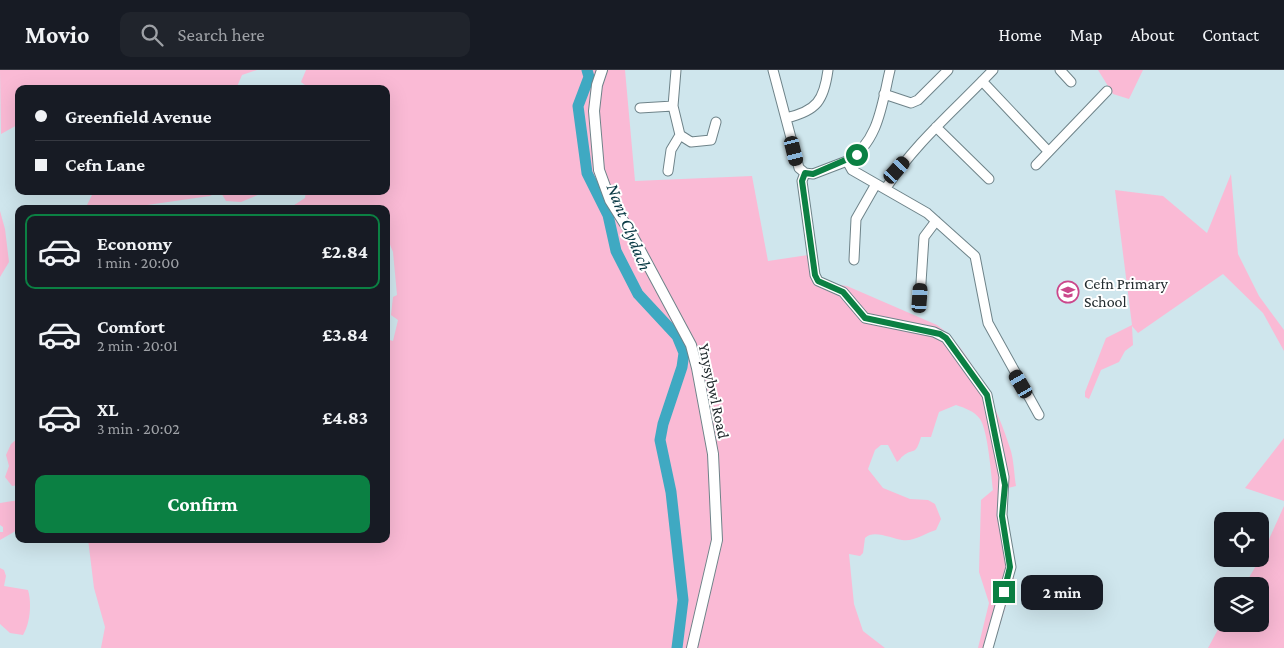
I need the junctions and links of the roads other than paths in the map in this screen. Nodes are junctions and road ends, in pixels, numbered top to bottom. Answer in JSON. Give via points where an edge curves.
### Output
{"nodes":[{"id":1,"x":602,"y":70,"type":"edge"},
{"id":2,"x":676,"y":70,"type":"edge"},
{"id":3,"x":773,"y":70,"type":"edge"},
{"id":4,"x":828,"y":70,"type":"edge"},
{"id":5,"x":890,"y":70,"type":"edge"},
{"id":6,"x":948,"y":70,"type":"edge"},
{"id":7,"x":992,"y":70,"type":"edge"},
{"id":8,"x":1060,"y":70,"type":"edge"},
{"id":9,"x":982,"y":81,"type":"junction"},
{"id":10,"x":1072,"y":82,"type":"dead end"},
{"id":11,"x":1107,"y":91,"type":"dead end"},
{"id":12,"x":884,"y":94,"type":"junction"},
{"id":13,"x":643,"y":105,"type":"dead end"},
{"id":14,"x":673,"y":106,"type":"junction"},
{"id":15,"x":786,"y":118,"type":"junction"},
{"id":16,"x":716,"y":122,"type":"dead end"},
{"id":17,"x":936,"y":126,"type":"junction"},
{"id":18,"x":680,"y":134,"type":"junction"},
{"id":19,"x":1048,"y":151,"type":"junction"},
{"id":20,"x":847,"y":161,"type":"junction"},
{"id":21,"x":1036,"y":165,"type":"dead end"},
{"id":22,"x":668,"y":171,"type":"dead end"},
{"id":23,"x":805,"y":173,"type":"junction"},
{"id":24,"x":989,"y":180,"type":"dead end"},
{"id":25,"x":876,"y":184,"type":"junction"},
{"id":26,"x":886,"y":188,"type":"junction"},
{"id":27,"x":936,"y":221,"type":"junction"},
{"id":28,"x":854,"y":260,"type":"dead end"},
{"id":29,"x":920,"y":298,"type":"dead end"},
{"id":30,"x":1039,"y":415,"type":"dead end"},
{"id":31,"x":692,"y":648,"type":"edge"},
{"id":32,"x":988,"y":648,"type":"edge"}],
"edges":[{"from":1,"to":31,"type":"main road","name":"Ynysybwl Road","via":[[594,111],[600,170],[610,200],[691,346],[713,454],[717,540]]},
{"from":2,"to":14,"type":"street"},
{"from":3,"to":15,"type":"street"},
{"from":4,"to":15,"type":"street","via":[[826,89],[821,99],[813,108]]},
{"from":5,"to":12,"type":"street"},
{"from":6,"to":12,"type":"street","via":[[911,103]]},
{"from":7,"to":9,"type":"street"},
{"from":8,"to":10,"type":"street"},
{"from":9,"to":17,"type":"street"},
{"from":9,"to":19,"type":"street"},
{"from":11,"to":19,"type":"street"},
{"from":12,"to":20,"type":"street","via":[[874,131],[857,155]]},
{"from":13,"to":14,"type":"street"},
{"from":14,"to":18,"type":"street"},
{"from":15,"to":23,"type":"street","via":[[799,168]]},
{"from":16,"to":18,"type":"street","via":[[711,140],[691,142]]},
{"from":17,"to":24,"type":"street"},
{"from":17,"to":26,"type":"street","via":[[897,170]]},
{"from":18,"to":22,"type":"street","via":[[671,150]]},
{"from":19,"to":21,"type":"street"},
{"from":20,"to":23,"type":"street","via":[[813,174]]},
{"from":20,"to":25,"type":"street","via":[[852,170]]},
{"from":23,"to":32,"type":"street","via":[[802,181],[818,281],[843,292],[865,318],[934,332],[946,338],[987,395],[1004,477],[1002,516],[1010,567]]},
{"from":25,"to":26,"type":"street"},
{"from":25,"to":28,"type":"street","via":[[856,219]]},
{"from":26,"to":27,"type":"street"},
{"from":27,"to":29,"type":"street","via":[[924,237]]},
{"from":27,"to":30,"type":"street","via":[[975,256],[988,322]]}]}
